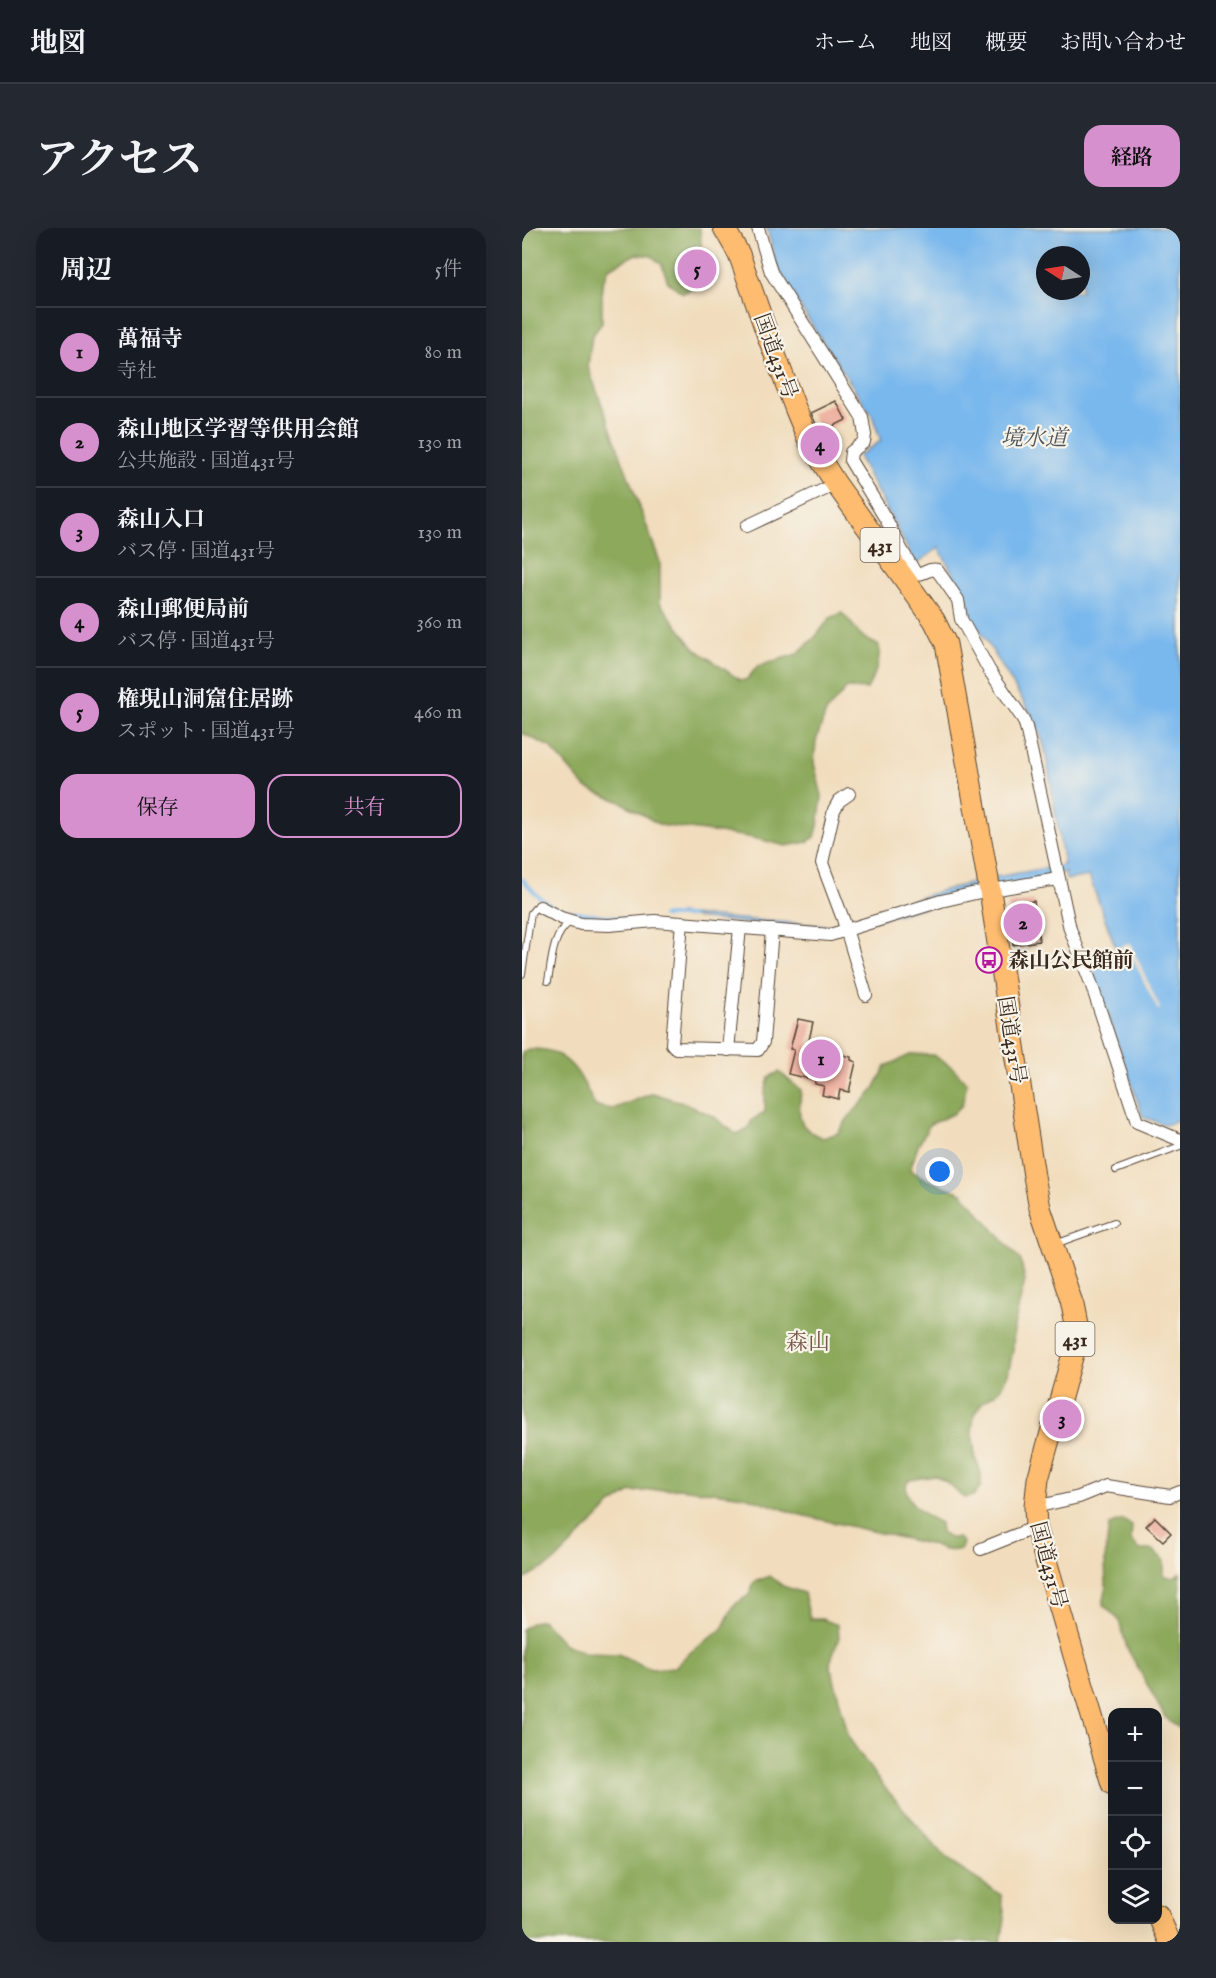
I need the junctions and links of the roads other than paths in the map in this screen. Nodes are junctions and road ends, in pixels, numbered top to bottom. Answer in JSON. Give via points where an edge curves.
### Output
{"nodes":[{"id":1,"x":724,"y":228,"type":"edge"},
{"id":2,"x":758,"y":228,"type":"edge"},
{"id":3,"x":836,"y":484,"type":"junction"},
{"id":4,"x":747,"y":526,"type":"dead end"},
{"id":5,"x":894,"y":551,"type":"junction"},
{"id":6,"x":849,"y":794,"type":"dead end"},
{"id":7,"x":1057,"y":873,"type":"junction"},
{"id":8,"x":989,"y":885,"type":"junction"},
{"id":9,"x":540,"y":907,"type":"joint"},
{"id":10,"x":570,"y":921,"type":"junction"},
{"id":11,"x":682,"y":922,"type":"junction"},
{"id":12,"x":845,"y":926,"type":"junction"},
{"id":13,"x":740,"y":928,"type":"junction"},
{"id":14,"x":772,"y":930,"type":"junction"},
{"id":15,"x":522,"y":974,"type":"edge"},
{"id":16,"x":548,"y":981,"type":"dead end"},
{"id":17,"x":866,"y":995,"type":"dead end"},
{"id":18,"x":728,"y":1050,"type":"junction"},
{"id":19,"x":1180,"y":1140,"type":"edge"},
{"id":20,"x":1180,"y":1146,"type":"edge"},
{"id":21,"x":1116,"y":1170,"type":"dead end"},
{"id":22,"x":1114,"y":1223,"type":"dead end"},
{"id":23,"x":1052,"y":1245,"type":"junction"},
{"id":24,"x":1180,"y":1492,"type":"edge"},
{"id":25,"x":1036,"y":1517,"type":"junction"},
{"id":26,"x":981,"y":1549,"type":"dead end"},
{"id":27,"x":1108,"y":1767,"type":"edge"},
{"id":28,"x":1162,"y":1924,"type":"edge"},
{"id":29,"x":1170,"y":1942,"type":"edge"}],
"edges":[{"from":1,"to":3,"type":"highway","name":"国道431号","number":"431","via":[[739,254],[809,441]]},
{"from":2,"to":5,"type":"street","via":[[773,277],[862,417],[866,435],[864,442],[850,452],[850,460],[887,521]]},
{"from":3,"to":4,"type":"street"},
{"from":3,"to":5,"type":"highway","name":"国道431号","number":"431"},
{"from":5,"to":7,"type":"street","via":[[916,574],[937,570],[958,600],[961,619],[989,670],[1023,719]]},
{"from":5,"to":8,"type":"highway","name":"国道431号","number":"431","via":[[946,644]]},
{"from":6,"to":12,"type":"street","via":[[834,810],[822,863]]},
{"from":7,"to":8,"type":"street"},
{"from":7,"to":19,"type":"street","via":[[1070,929],[1137,1122]]},
{"from":8,"to":12,"type":"street"},
{"from":8,"to":23,"type":"highway","name":"国道431号","number":"431","via":[[1034,1176]]},
{"from":9,"to":10,"type":"street"},
{"from":9,"to":15,"type":"lane","via":[[531,913]]},
{"from":10,"to":11,"type":"street","via":[[609,925]]},
{"from":10,"to":16,"type":"lane","via":[[559,931]]},
{"from":11,"to":13,"type":"street"},
{"from":11,"to":18,"type":"street","via":[[672,1044],[676,1048]]},
{"from":12,"to":14,"type":"street","via":[[830,936]]},
{"from":12,"to":17,"type":"street"},
{"from":13,"to":14,"type":"street"},
{"from":13,"to":18,"type":"street"},
{"from":14,"to":18,"type":"street","via":[[763,1042],[758,1050]]},
{"from":20,"to":21,"type":"lane"},
{"from":22,"to":23,"type":"lane"},
{"from":23,"to":25,"type":"highway","name":"国道431号","number":"431","via":[[1074,1312],[1075,1338],[1038,1479]]},
{"from":24,"to":25,"type":"street","via":[[1170,1496],[1107,1486]]},
{"from":25,"to":26,"type":"street"},
{"from":25,"to":27,"type":"highway","name":"国道431号","number":"431"},
{"from":28,"to":29,"type":"highway"}]}
